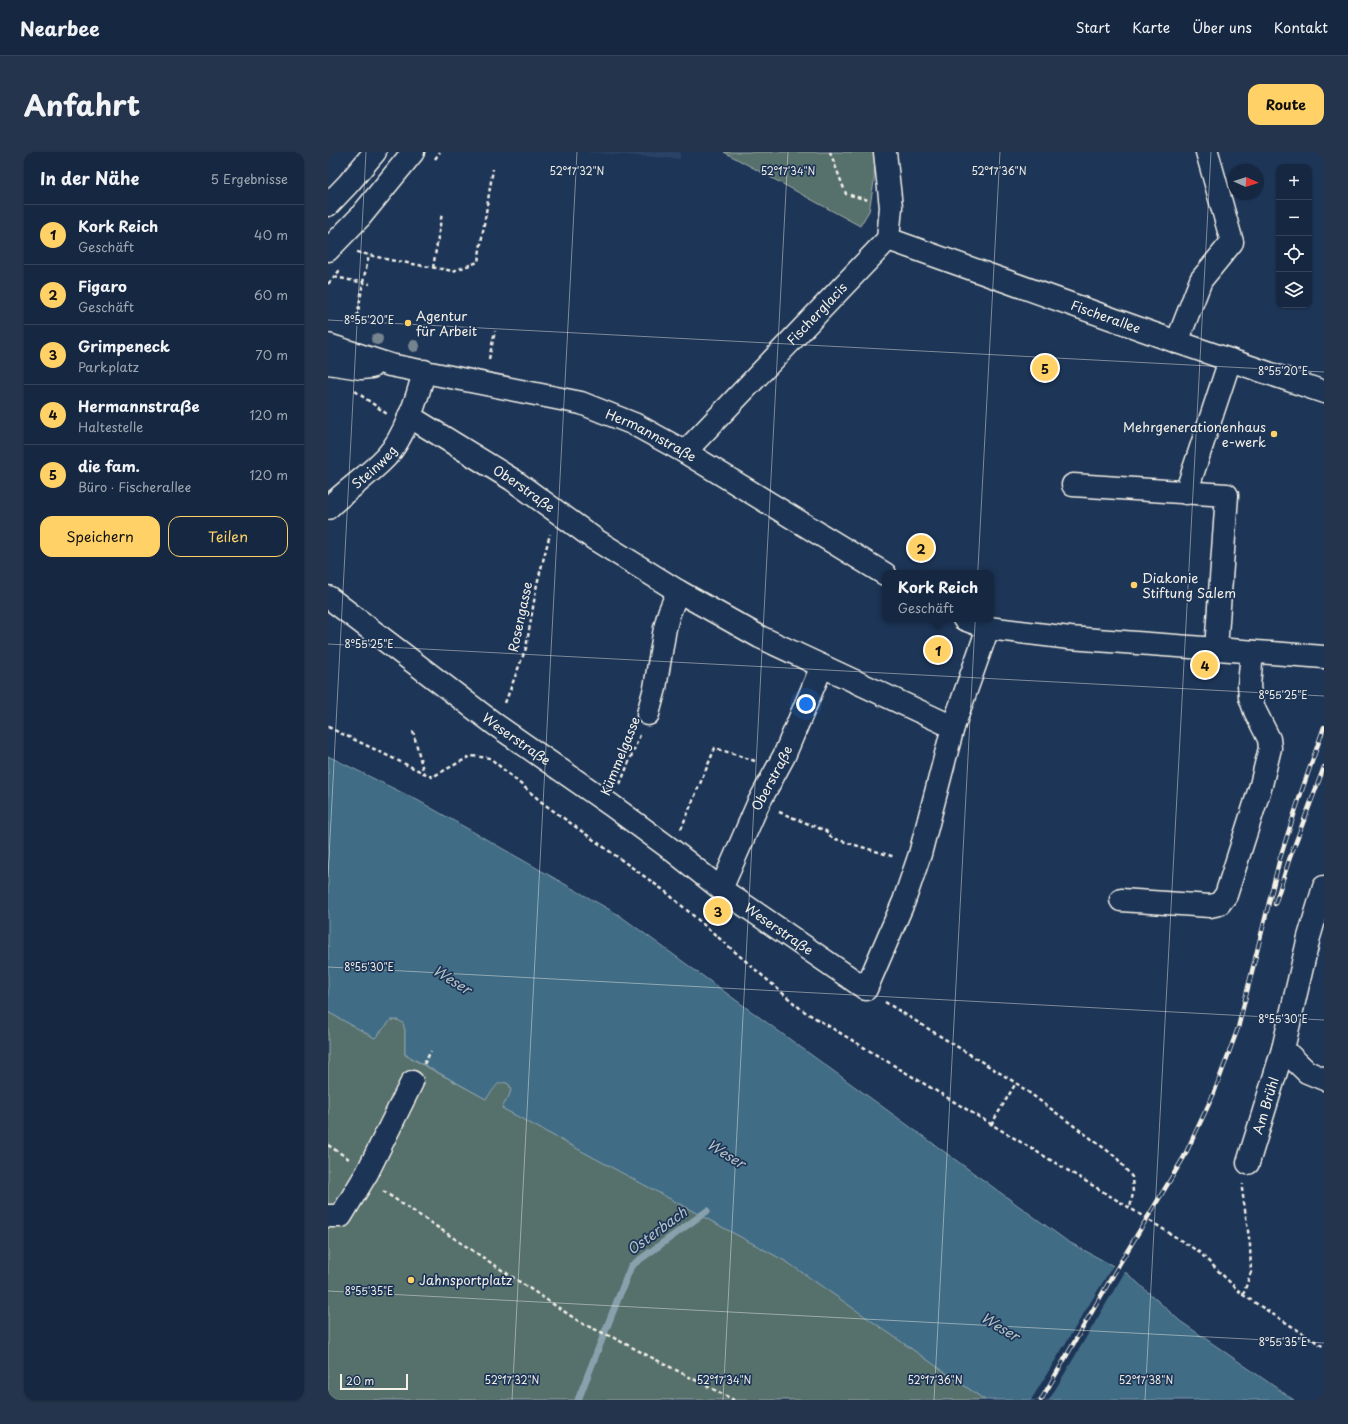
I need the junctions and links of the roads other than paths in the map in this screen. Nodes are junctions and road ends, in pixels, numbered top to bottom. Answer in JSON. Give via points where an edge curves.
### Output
{"nodes":[{"id":1,"x":375,"y":152,"type":"edge"},
{"id":2,"x":414,"y":152,"type":"edge"},
{"id":3,"x":885,"y":152,"type":"edge"},
{"id":4,"x":1207,"y":152,"type":"edge"},
{"id":5,"x":328,"y":205,"type":"edge"},
{"id":6,"x":888,"y":239,"type":"junction"},
{"id":7,"x":328,"y":250,"type":"edge"},
{"id":8,"x":1177,"y":342,"type":"junction"},
{"id":9,"x":330,"y":349,"type":"edge"},
{"id":10,"x":1230,"y":360,"type":"junction"},
{"id":11,"x":424,"y":371,"type":"junction"},
{"id":12,"x":1324,"y":392,"type":"edge"},
{"id":13,"x":406,"y":421,"type":"junction"},
{"id":14,"x":685,"y":452,"type":"junction"},
{"id":15,"x":1072,"y":485,"type":"dead end"},
{"id":16,"x":1186,"y":493,"type":"junction"},
{"id":17,"x":328,"y":508,"type":"edge"},
{"id":18,"x":882,"y":572,"type":"edge"},
{"id":19,"x":678,"y":591,"type":"junction"},
{"id":20,"x":328,"y":597,"type":"edge"},
{"id":21,"x":972,"y":622,"type":"edge"},
{"id":22,"x":988,"y":628,"type":"junction"},
{"id":23,"x":1216,"y":650,"type":"junction"},
{"id":24,"x":1252,"y":652,"type":"junction"},
{"id":25,"x":1324,"y":657,"type":"edge"},
{"id":26,"x":822,"y":666,"type":"junction"},
{"id":27,"x":648,"y":714,"type":"road end"},
{"id":28,"x":953,"y":727,"type":"junction"},
{"id":29,"x":1324,"y":887,"type":"edge"},
{"id":30,"x":721,"y":889,"type":"junction"},
{"id":31,"x":1121,"y":900,"type":"dead end"},
{"id":32,"x":1283,"y":1049,"type":"junction"},
{"id":33,"x":1324,"y":1079,"type":"edge"},
{"id":34,"x":412,"y":1082,"type":"dead end"},
{"id":35,"x":1248,"y":1163,"type":"road end"},
{"id":36,"x":328,"y":1216,"type":"edge"}],
"edges":[{"from":1,"to":5,"type":"street"},
{"from":2,"to":7,"type":"street","via":[[360,217]]},
{"from":3,"to":6,"type":"street","via":[[891,207]]},
{"from":4,"to":8,"type":"street","via":[[1232,242],[1201,280]]},
{"from":6,"to":8,"type":"street","name":"Fischerallee"},
{"from":6,"to":14,"type":"street","name":"Fischerglacis"},
{"from":8,"to":10,"type":"street","name":"Fischerallee"},
{"from":9,"to":11,"type":"street","name":"Hermannstraße"},
{"from":10,"to":12,"type":"street","name":"Fischerallee"},
{"from":10,"to":16,"type":"street"},
{"from":11,"to":13,"type":"street","via":[[419,391]]},
{"from":11,"to":14,"type":"street","name":"Hermannstraße","via":[[582,403],[634,424]]},
{"from":13,"to":17,"type":"street","name":"Steinweg","via":[[387,456]]},
{"from":13,"to":19,"type":"street","name":"Oberstraße","via":[[513,480],[596,540]]},
{"from":14,"to":18,"type":"street","name":"Hermannstraße"},
{"from":15,"to":16,"type":"street"},
{"from":16,"to":23,"type":"street","via":[[1227,496]]},
{"from":19,"to":26,"type":"street","name":"Oberstraße","via":[[760,637]]},
{"from":19,"to":27,"type":"street","via":[[665,628]]},
{"from":20,"to":30,"type":"street","name":"Weserstraße","via":[[496,725],[611,805]]},
{"from":21,"to":22,"type":"street"},
{"from":22,"to":23,"type":"street","via":[[1070,638]]},
{"from":22,"to":28,"type":"street"},
{"from":23,"to":24,"type":"street"},
{"from":24,"to":25,"type":"street"},
{"from":24,"to":31,"type":"street","via":[[1250,697],[1254,711],[1266,732],[1270,748],[1226,895],[1219,904],[1210,906]]},
{"from":26,"to":28,"type":"street","name":"Oberstraße"},
{"from":26,"to":30,"type":"street","name":"Oberstraße","via":[[778,769],[758,804]]},
{"from":28,"to":30,"type":"street","name":"Weserstraße","via":[[920,854],[904,901],[866,989]]},
{"from":29,"to":32,"type":"street","name":"Am Brühl","via":[[1309,937]]},
{"from":32,"to":33,"type":"street","via":[[1308,1072]]},
{"from":32,"to":35,"type":"street","name":"Am Brühl"},
{"from":34,"to":36,"type":"street","via":[[367,1173],[341,1216]]}]}
